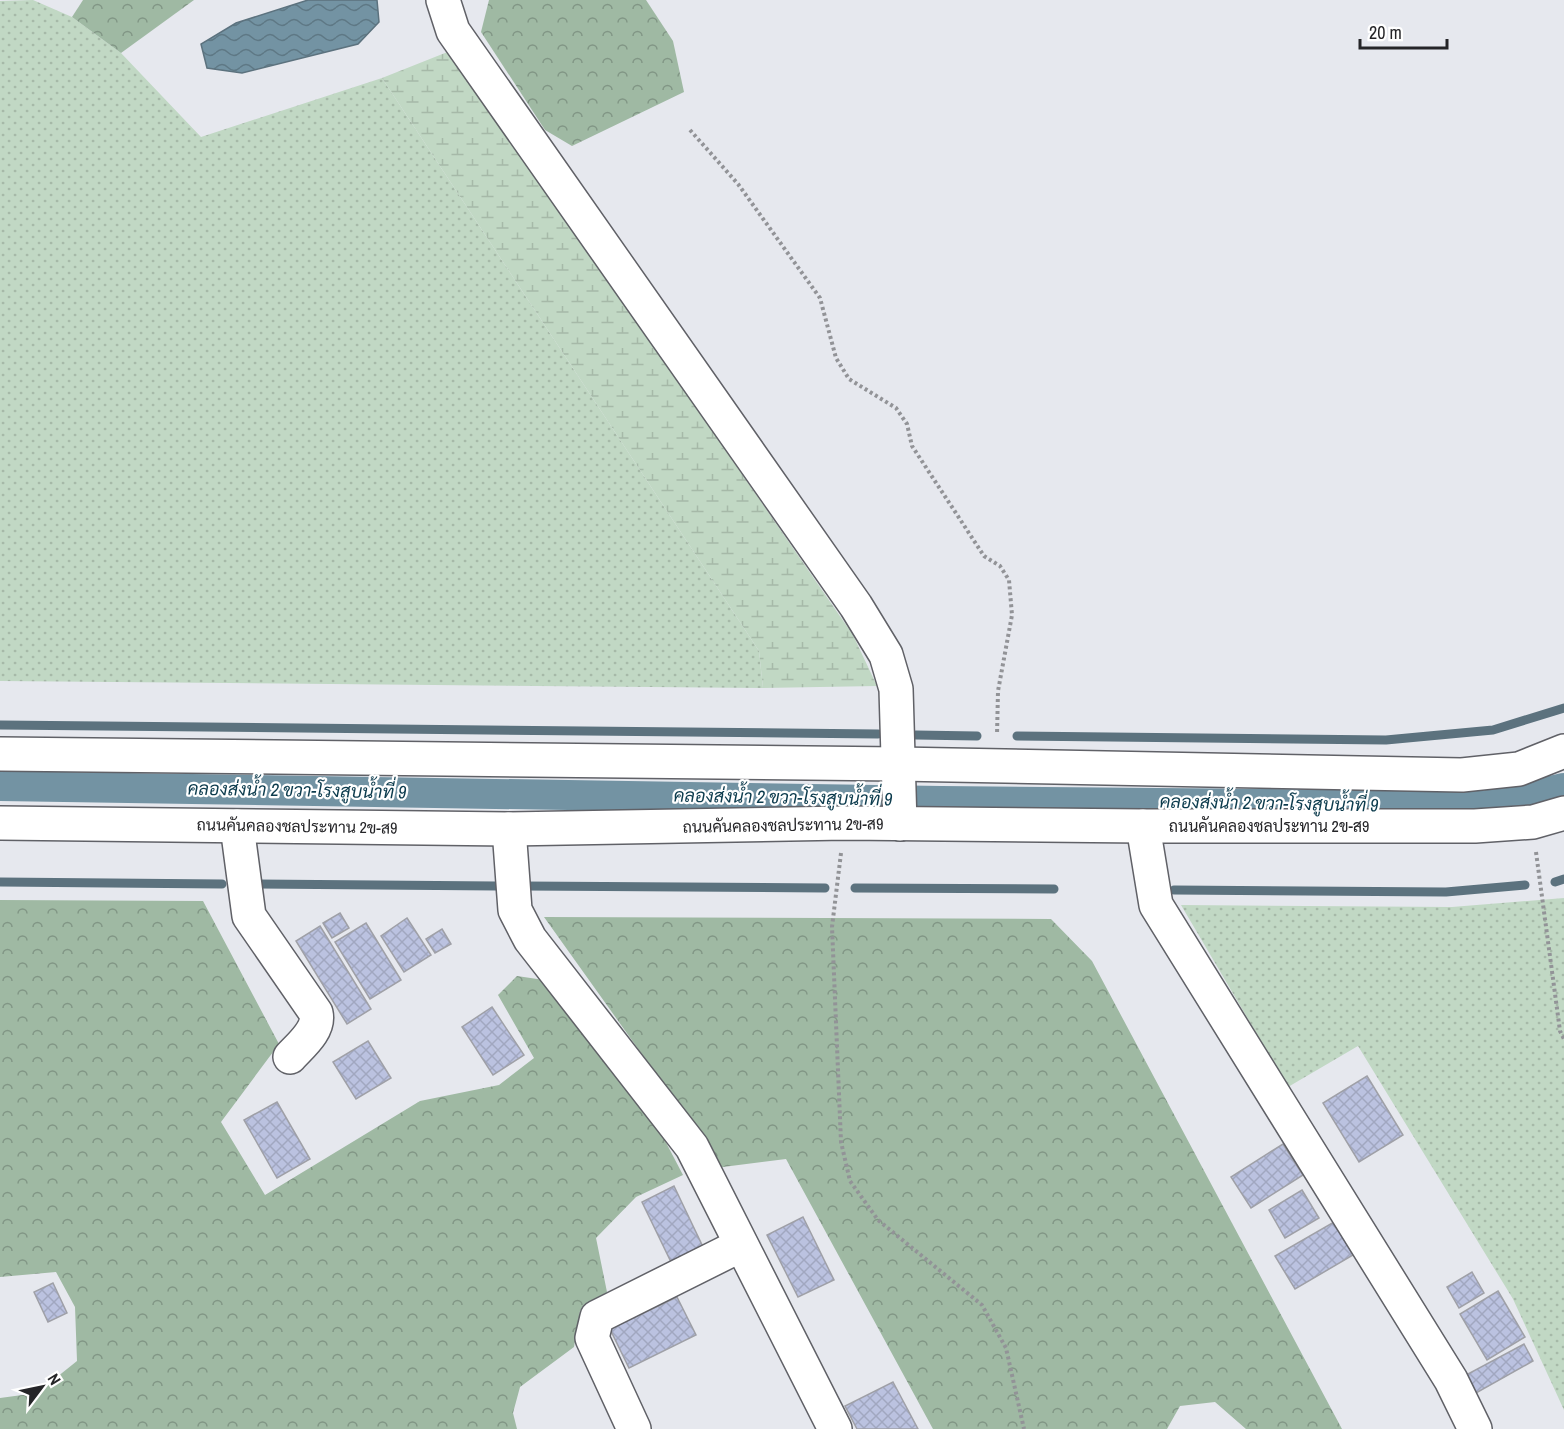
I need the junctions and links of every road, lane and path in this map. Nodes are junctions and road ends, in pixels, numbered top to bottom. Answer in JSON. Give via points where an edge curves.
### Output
{"nodes":[{"id":1,"x":443,"y":0,"type":"edge"},
{"id":2,"x":690,"y":130,"type":"dead end"},
{"id":3,"x":1564,"y":751,"type":"edge"},
{"id":4,"x":0,"y":754,"type":"edge"},
{"id":5,"x":898,"y":766,"type":"junction"},
{"id":6,"x":997,"y":766,"type":"junction"},
{"id":7,"x":1564,"y":813,"type":"edge"},
{"id":8,"x":900,"y":815,"type":"junction"},
{"id":9,"x":1533,"y":822,"type":"junction"},
{"id":10,"x":0,"y":823,"type":"edge"},
{"id":11,"x":845,"y":823,"type":"junction"},
{"id":12,"x":237,"y":826,"type":"junction"},
{"id":13,"x":1143,"y":826,"type":"junction"},
{"id":14,"x":509,"y":829,"type":"junction"},
{"id":15,"x":1564,"y":1039,"type":"edge"},
{"id":16,"x":290,"y":1057,"type":"dead end"},
{"id":17,"x":741,"y":1245,"type":"junction"},
{"id":18,"x":634,"y":1429,"type":"edge"},
{"id":19,"x":835,"y":1429,"type":"edge"},
{"id":20,"x":1024,"y":1429,"type":"edge"},
{"id":21,"x":1475,"y":1429,"type":"edge"}],
"edges":[{"from":1,"to":5,"type":"street","via":[[453,31],[856,606],[886,655],[896,689]]},
{"from":2,"to":6,"type":"path","via":[[738,184],[820,298],[836,358],[849,379],[896,408],[907,424],[912,446],[984,556],[1000,566],[1009,580],[1012,615],[998,691]]},
{"from":3,"to":6,"type":"street","via":[[1519,769],[1462,775]]},
{"from":4,"to":5,"type":"street"},
{"from":5,"to":6,"type":"street"},
{"from":5,"to":8,"type":"street"},
{"from":7,"to":9,"type":"street","name":"ถนนคันคลองชลประทาน 2ข-ส9"},
{"from":8,"to":11,"type":"street","name":"ถนนคันคลองชลประทาน 2ข-ส9"},
{"from":8,"to":13,"type":"street","name":"ถนนคันคลองชลประทาน 2ข-ส9"},
{"from":9,"to":13,"type":"street","name":"ถนนคันคลองชลประทาน 2ข-ส9","via":[[1475,826]]},
{"from":9,"to":15,"type":"path"},
{"from":10,"to":12,"type":"street","name":"ถนนคันคลองชลประทาน 2ข-ส9"},
{"from":11,"to":14,"type":"street","name":"ถนนคันคลองชลประทาน 2ข-ส9"},
{"from":11,"to":20,"type":"path","via":[[832,927],[841,1142],[850,1181],[878,1220],[982,1305],[1006,1348]]},
{"from":12,"to":14,"type":"street","name":"ถนนคันคลองชลประทาน 2ข-ส9"},
{"from":12,"to":16,"type":"street","via":[[249,916],[318,1020]]},
{"from":13,"to":21,"type":"street","via":[[1156,905],[1451,1380]]},
{"from":14,"to":17,"type":"street","via":[[515,910],[530,939],[692,1147]]},
{"from":17,"to":18,"type":"street","via":[[597,1317],[592,1338]]},
{"from":17,"to":19,"type":"street"}]}
